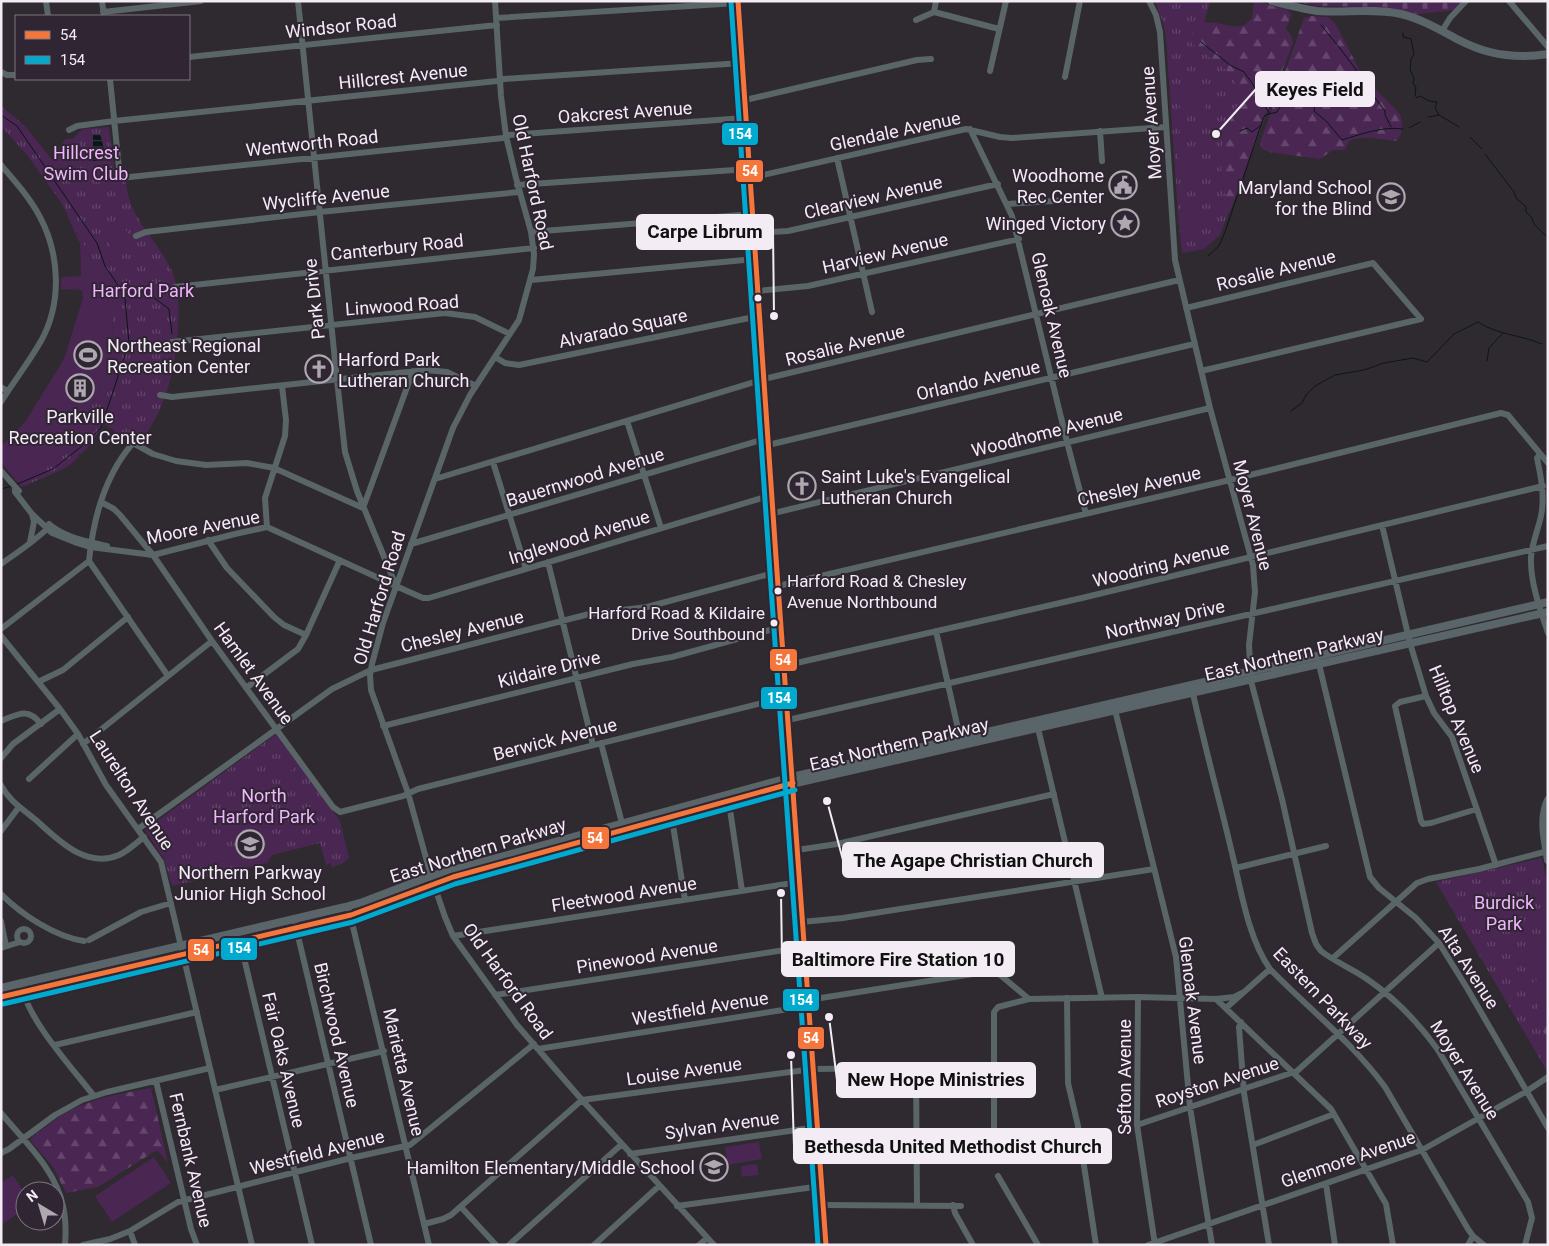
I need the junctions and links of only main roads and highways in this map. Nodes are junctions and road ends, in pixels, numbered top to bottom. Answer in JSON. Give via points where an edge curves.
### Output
{"nodes":[{"id":1,"x":1272,"y":1,"type":"edge"},
{"id":2,"x":738,"y":2,"type":"edge"},
{"id":3,"x":1548,"y":54,"type":"edge"},
{"id":4,"x":1548,"y":602,"type":"edge"},
{"id":5,"x":1544,"y":613,"type":"edge"},
{"id":6,"x":1470,"y":620,"type":"junction"},
{"id":7,"x":1472,"y":629,"type":"junction"},
{"id":8,"x":1409,"y":639,"type":"junction"},
{"id":9,"x":793,"y":780,"type":"junction"},
{"id":10,"x":1548,"y":800,"type":"edge"},
{"id":11,"x":1547,"y":852,"type":"edge"},
{"id":12,"x":1548,"y":860,"type":"edge"},
{"id":13,"x":432,"y":880,"type":"junction"},
{"id":14,"x":1,"y":988,"type":"edge"},
{"id":15,"x":1,"y":997,"type":"edge"},
{"id":16,"x":826,"y":1245,"type":"edge"}],
"edges":[{"from":1,"to":3,"type":"main road","via":[[1317,10],[1399,14],[1419,19],[1466,44],[1491,53],[1516,56]]},
{"from":2,"to":9,"type":"main road"},
{"from":4,"to":6,"type":"main road","name":"East Northern Parkway"},
{"from":5,"to":7,"type":"main road","name":"East Northern Parkway"},
{"from":6,"to":7,"type":"main road"},
{"from":6,"to":8,"type":"main road","name":"East Northern Parkway"},
{"from":7,"to":8,"type":"main road","name":"East Northern Parkway"},
{"from":8,"to":9,"type":"main road","name":"East Northern Parkway"},
{"from":9,"to":13,"type":"main road","name":"East Northern Parkway"},
{"from":9,"to":16,"type":"main road"},
{"from":10,"to":11,"type":"main road","via":[[1542,824]]},
{"from":11,"to":12,"type":"main road"},
{"from":13,"to":14,"type":"main road","name":"East Northern Parkway","via":[[348,906]]},
{"from":13,"to":15,"type":"main road","name":"East Northern Parkway","via":[[351,915]]}]}
